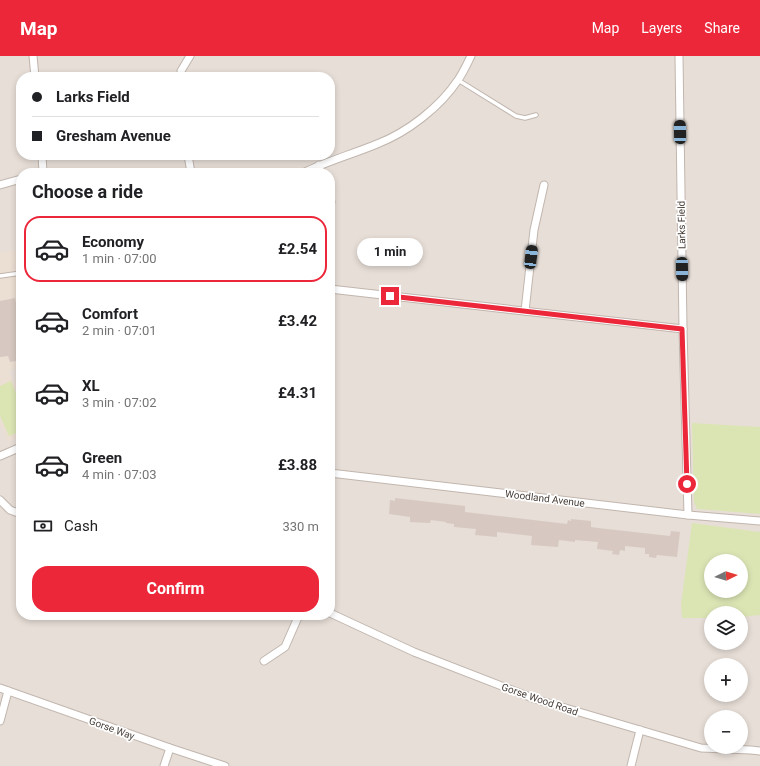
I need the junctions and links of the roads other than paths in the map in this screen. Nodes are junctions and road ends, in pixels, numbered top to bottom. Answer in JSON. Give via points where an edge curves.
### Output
{"nodes":[{"id":1,"x":33,"y":56,"type":"edge"},
{"id":2,"x":190,"y":56,"type":"edge"},
{"id":3,"x":471,"y":56,"type":"edge"},
{"id":4,"x":679,"y":56,"type":"edge"},
{"id":5,"x":34,"y":72,"type":"edge"},
{"id":6,"x":181,"y":72,"type":"edge"},
{"id":7,"x":458,"y":80,"type":"junction"},
{"id":8,"x":536,"y":115,"type":"dead end"},
{"id":9,"x":335,"y":159,"type":"edge"},
{"id":10,"x":333,"y":160,"type":"edge"},
{"id":11,"x":319,"y":165,"type":"junction"},
{"id":12,"x":313,"y":168,"type":"edge"},
{"id":13,"x":320,"y":168,"type":"edge"},
{"id":14,"x":16,"y":181,"type":"edge"},
{"id":15,"x":0,"y":185,"type":"edge"},
{"id":16,"x":544,"y":185,"type":"dead end"},
{"id":17,"x":16,"y":274,"type":"edge"},
{"id":18,"x":0,"y":276,"type":"edge"},
{"id":19,"x":335,"y":290,"type":"edge"},
{"id":20,"x":525,"y":311,"type":"junction"},
{"id":21,"x":682,"y":329,"type":"junction"},
{"id":22,"x":16,"y":449,"type":"edge"},
{"id":23,"x":0,"y":456,"type":"edge"},
{"id":24,"x":335,"y":474,"type":"edge"},
{"id":25,"x":0,"y":500,"type":"edge"},
{"id":26,"x":16,"y":512,"type":"edge"},
{"id":27,"x":688,"y":515,"type":"junction"},
{"id":28,"x":760,"y":521,"type":"edge"},
{"id":29,"x":335,"y":615,"type":"edge"},
{"id":30,"x":297,"y":620,"type":"edge"},
{"id":31,"x":264,"y":661,"type":"dead end"},
{"id":32,"x":0,"y":688,"type":"edge"},
{"id":33,"x":8,"y":690,"type":"junction"},
{"id":34,"x":0,"y":721,"type":"edge"},
{"id":35,"x":640,"y":730,"type":"junction"},
{"id":36,"x":170,"y":748,"type":"junction"},
{"id":37,"x":760,"y":751,"type":"edge"},
{"id":38,"x":164,"y":766,"type":"edge"},
{"id":39,"x":225,"y":766,"type":"edge"},
{"id":40,"x":630,"y":766,"type":"edge"}],
"edges":[{"from":1,"to":5,"type":"street"},
{"from":2,"to":6,"type":"street"},
{"from":3,"to":7,"type":"street"},
{"from":4,"to":21,"type":"street","name":"Larks Field"},
{"from":7,"to":8,"type":"lane","via":[[516,116],[525,118]]},
{"from":7,"to":9,"type":"street","via":[[440,103],[414,124],[379,143]]},
{"from":10,"to":11,"type":"street"},
{"from":11,"to":12,"type":"street"},
{"from":11,"to":13,"type":"street"},
{"from":14,"to":15,"type":"street"},
{"from":16,"to":20,"type":"street","via":[[534,230]]},
{"from":17,"to":18,"type":"lane"},
{"from":19,"to":20,"type":"street"},
{"from":20,"to":21,"type":"street"},
{"from":21,"to":27,"type":"street","name":"Larks Field"},
{"from":22,"to":23,"type":"street"},
{"from":24,"to":27,"type":"street","name":"Woodland Avenue"},
{"from":25,"to":26,"type":"street"},
{"from":27,"to":28,"type":"street","name":"Woodland Avenue"},
{"from":29,"to":35,"type":"street","name":"Gorse Wood Road","via":[[414,652],[534,698]]},
{"from":30,"to":31,"type":"street","via":[[285,647]]},
{"from":32,"to":33,"type":"street","name":"Gorse Way"},
{"from":33,"to":34,"type":"street"},
{"from":33,"to":36,"type":"street","name":"Gorse Way"},
{"from":35,"to":37,"type":"street","name":"Gorse Wood Road","via":[[701,748]]},
{"from":35,"to":40,"type":"street"},
{"from":36,"to":38,"type":"street"},
{"from":36,"to":39,"type":"street","name":"Gorse Way"}]}
